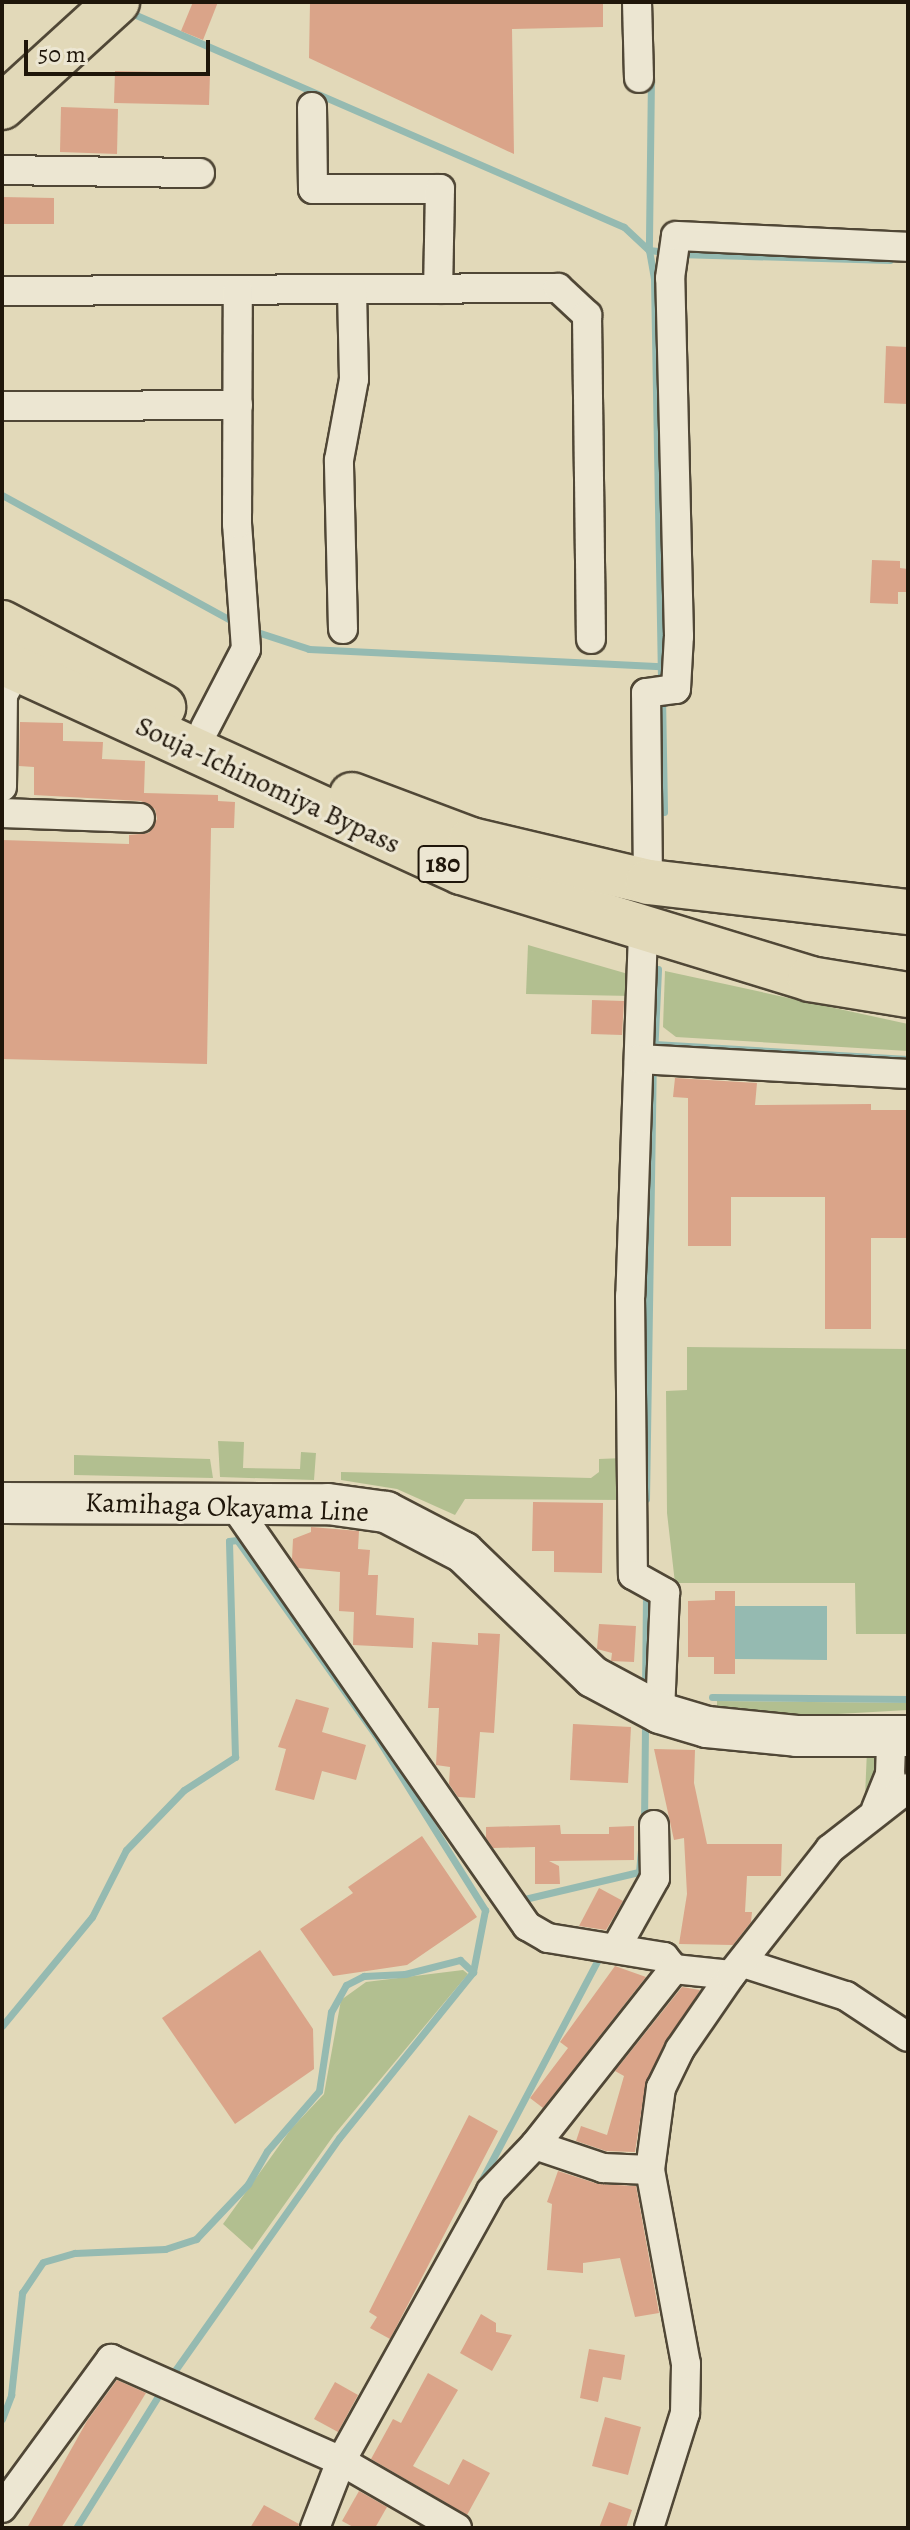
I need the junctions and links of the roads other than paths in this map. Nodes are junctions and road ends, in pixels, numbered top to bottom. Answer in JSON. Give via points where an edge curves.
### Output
{"nodes":[{"id":1,"x":117,"y":2,"type":"edge"},
{"id":2,"x":637,"y":2,"type":"edge"},
{"id":3,"x":639,"y":78,"type":"dead end"},
{"id":4,"x":2,"y":107,"type":"edge"},
{"id":5,"x":312,"y":107,"type":"dead end"},
{"id":6,"x":2,"y":170,"type":"edge"},
{"id":7,"x":200,"y":173,"type":"dead end"},
{"id":8,"x":908,"y":247,"type":"edge"},
{"id":9,"x":352,"y":289,"type":"junction"},
{"id":10,"x":438,"y":289,"type":"junction"},
{"id":11,"x":238,"y":290,"type":"junction"},
{"id":12,"x":2,"y":291,"type":"edge"},
{"id":13,"x":238,"y":405,"type":"junction"},
{"id":14,"x":2,"y":406,"type":"edge"},
{"id":15,"x":2,"y":623,"type":"edge"},
{"id":16,"x":343,"y":629,"type":"dead end"},
{"id":17,"x":591,"y":639,"type":"dead end"},
{"id":18,"x":9,"y":666,"type":"edge"},
{"id":19,"x":205,"y":728,"type":"junction"},
{"id":20,"x":2,"y":787,"type":"edge"},
{"id":21,"x":2,"y":813,"type":"edge"},
{"id":22,"x":140,"y":818,"type":"dead end"},
{"id":23,"x":648,"y":882,"type":"junction"},
{"id":24,"x":908,"y":912,"type":"edge"},
{"id":25,"x":643,"y":932,"type":"junction"},
{"id":26,"x":908,"y":995,"type":"edge"},
{"id":27,"x":650,"y":1059,"type":"junction"},
{"id":28,"x":908,"y":1074,"type":"edge"},
{"id":29,"x":2,"y":1503,"type":"edge"},
{"id":30,"x":240,"y":1503,"type":"junction"},
{"id":31,"x":647,"y":1707,"type":"junction"},
{"id":32,"x":900,"y":1736,"type":"edge"},
{"id":33,"x":908,"y":1788,"type":"edge"},
{"id":34,"x":876,"y":1809,"type":"junction"},
{"id":35,"x":654,"y":1825,"type":"dead end"},
{"id":36,"x":609,"y":1947,"type":"junction"},
{"id":37,"x":674,"y":1969,"type":"junction"},
{"id":38,"x":737,"y":1969,"type":"junction"},
{"id":39,"x":908,"y":2037,"type":"edge"},
{"id":40,"x":535,"y":2145,"type":"junction"},
{"id":41,"x":650,"y":2170,"type":"junction"},
{"id":42,"x":335,"y":2458,"type":"junction"},
{"id":43,"x":2,"y":2508,"type":"edge"},
{"id":44,"x":315,"y":2528,"type":"edge"},
{"id":45,"x":457,"y":2528,"type":"edge"},
{"id":46,"x":649,"y":2528,"type":"edge"}],
"edges":[{"from":1,"to":4,"type":"highway"},
{"from":2,"to":3,"type":"street"},
{"from":5,"to":10,"type":"street","via":[[313,189],[440,189]]},
{"from":6,"to":7,"type":"street"},
{"from":8,"to":23,"type":"street","via":[[676,236],[670,278],[679,636],[676,689],[646,693]]},
{"from":9,"to":10,"type":"street"},
{"from":9,"to":11,"type":"street"},
{"from":9,"to":16,"type":"street","via":[[354,379],[339,460]]},
{"from":10,"to":17,"type":"street","via":[[558,288],[587,315]]},
{"from":11,"to":12,"type":"street"},
{"from":11,"to":13,"type":"street"},
{"from":13,"to":14,"type":"street"},
{"from":13,"to":19,"type":"street","via":[[237,524],[246,649]]},
{"from":15,"to":19,"type":"highway","name":"Souja-Ichinomiya Bypass","number":"180"},
{"from":18,"to":20,"type":"street","via":[[3,695]]},
{"from":18,"to":25,"type":"highway","name":"Souja-Ichinomiya Bypass","number":"180","via":[[461,872]]},
{"from":19,"to":23,"type":"highway","name":"Souja-Ichinomiya Bypass","number":"180","via":[[288,770],[471,840]]},
{"from":21,"to":22,"type":"street"},
{"from":23,"to":24,"type":"highway","name":"Souja-Ichinomiya Bypass","number":"180"},
{"from":25,"to":26,"type":"highway","name":"Souja-Ichinomiya Bypass","number":"180","via":[[810,979]]},
{"from":25,"to":27,"type":"street"},
{"from":27,"to":28,"type":"street"},
{"from":27,"to":31,"type":"street","via":[[630,1296],[633,1575],[665,1593],[668,1613]]},
{"from":29,"to":30,"type":"main road","name":"Kamihaga Okayama Line"},
{"from":30,"to":31,"type":"main road","name":"Kamihaga Okayama Line","via":[[328,1504],[386,1512],[431,1532],[492,1577],[586,1671]]},
{"from":30,"to":36,"type":"street","via":[[238,1511],[510,1904],[548,1938]]},
{"from":31,"to":32,"type":"main road","name":"Kamihaga Okayama Line","via":[[707,1727],[797,1736]]},
{"from":32,"to":34,"type":"street"},
{"from":33,"to":34,"type":"street"},
{"from":34,"to":38,"type":"street","via":[[830,1849]]},
{"from":35,"to":36,"type":"street","via":[[655,1878]]},
{"from":36,"to":37,"type":"street","via":[[664,1957]]},
{"from":37,"to":38,"type":"street"},
{"from":37,"to":40,"type":"street"},
{"from":38,"to":39,"type":"street","via":[[846,1996]]},
{"from":38,"to":41,"type":"street","via":[[680,2049],[661,2088]]},
{"from":40,"to":41,"type":"street","via":[[603,2168]]},
{"from":40,"to":42,"type":"street","via":[[491,2191]]},
{"from":41,"to":46,"type":"street","via":[[686,2364],[685,2413]]},
{"from":42,"to":43,"type":"street","via":[[111,2359]]},
{"from":42,"to":44,"type":"street"},
{"from":42,"to":45,"type":"street"}]}
